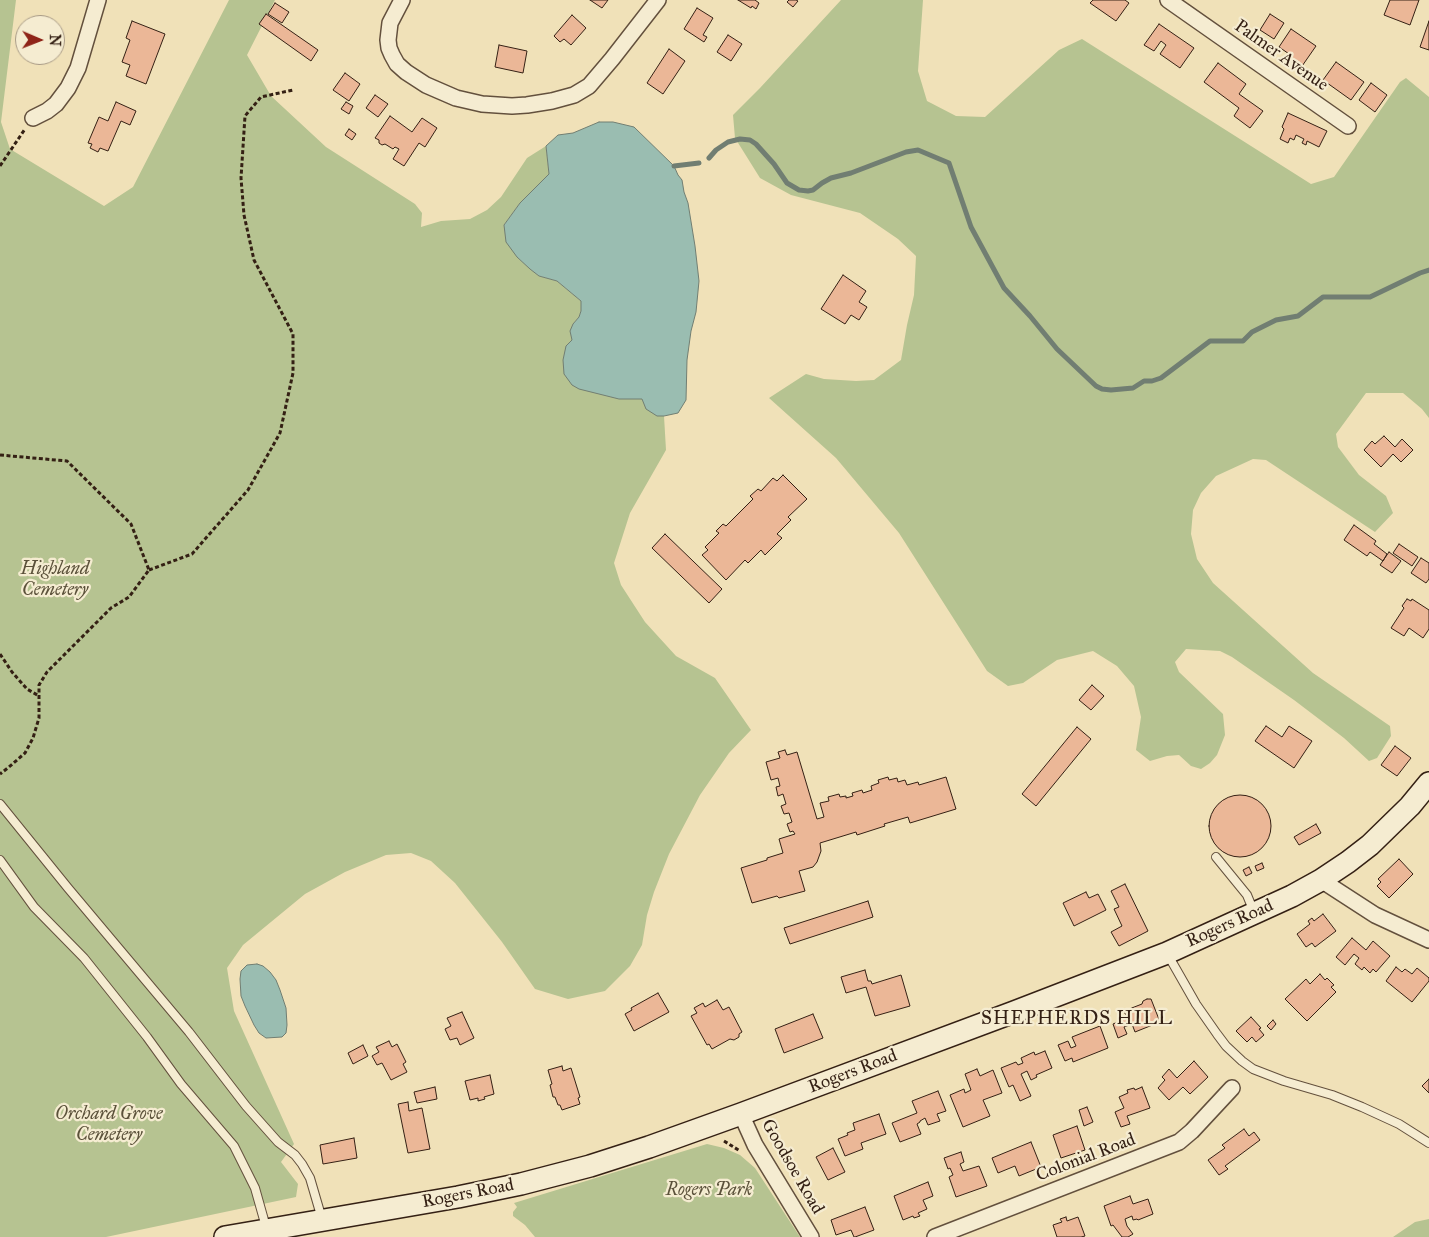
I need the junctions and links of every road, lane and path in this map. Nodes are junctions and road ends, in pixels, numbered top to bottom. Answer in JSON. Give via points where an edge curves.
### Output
{"nodes":[{"id":1,"x":98,"y":0,"type":"edge"},
{"id":2,"x":402,"y":0,"type":"edge"},
{"id":3,"x":658,"y":0,"type":"edge"},
{"id":4,"x":1168,"y":0,"type":"edge"},
{"id":5,"x":293,"y":90,"type":"dead end"},
{"id":6,"x":33,"y":118,"type":"joint"},
{"id":7,"x":1348,"y":126,"type":"dead end"},
{"id":8,"x":0,"y":166,"type":"edge"},
{"id":9,"x":0,"y":455,"type":"edge"},
{"id":10,"x":149,"y":570,"type":"junction"},
{"id":11,"x":0,"y":654,"type":"edge"},
{"id":12,"x":39,"y":696,"type":"junction"},
{"id":13,"x":0,"y":774,"type":"edge"},
{"id":14,"x":1429,"y":783,"type":"edge"},
{"id":15,"x":0,"y":804,"type":"edge"},
{"id":16,"x":1216,"y":857,"type":"dead end"},
{"id":17,"x":0,"y":860,"type":"edge"},
{"id":18,"x":1320,"y":880,"type":"junction"},
{"id":19,"x":1254,"y":914,"type":"junction"},
{"id":20,"x":1429,"y":940,"type":"edge"},
{"id":21,"x":1167,"y":953,"type":"junction"},
{"id":22,"x":1232,"y":1088,"type":"dead end"},
{"id":23,"x":741,"y":1114,"type":"junction"},
{"id":24,"x":1429,"y":1143,"type":"edge"},
{"id":25,"x":322,"y":1220,"type":"junction"},
{"id":26,"x":266,"y":1229,"type":"junction"},
{"id":27,"x":225,"y":1237,"type":"edge"},
{"id":28,"x":811,"y":1237,"type":"edge"},
{"id":29,"x":935,"y":1237,"type":"edge"}],
"edges":[{"from":1,"to":6,"type":"street","via":[[78,68],[68,88],[56,104]]},
{"from":2,"to":3,"type":"street","via":[[390,23],[388,40],[397,64],[426,85],[456,98],[499,105],[541,104],[589,86]]},
{"from":4,"to":7,"type":"street","name":"Palmer Avenue"},
{"from":5,"to":10,"type":"path","via":[[261,97],[246,116],[241,178],[244,215],[254,260],[293,334],[293,372],[280,433],[248,490],[192,554]]},
{"from":6,"to":8,"type":"path"},
{"from":9,"to":10,"type":"path","via":[[67,460],[131,524]]},
{"from":10,"to":12,"type":"path","via":[[129,597],[111,608],[47,672],[39,685]]},
{"from":11,"to":12,"type":"path","via":[[27,689]]},
{"from":12,"to":13,"type":"path","via":[[39,718],[33,738],[25,753]]},
{"from":14,"to":18,"type":"main road","name":"Rogers Road","via":[[1370,845]]},
{"from":15,"to":25,"type":"lane","via":[[189,1032],[246,1106],[302,1164],[310,1178]]},
{"from":16,"to":19,"type":"lane","via":[[1247,895]]},
{"from":17,"to":26,"type":"lane","via":[[34,906],[84,958],[181,1084],[234,1146],[255,1188]]},
{"from":18,"to":19,"type":"main road","name":"Rogers Road"},
{"from":18,"to":20,"type":"street","via":[[1375,915]]},
{"from":19,"to":21,"type":"main road","name":"Rogers Road"},
{"from":21,"to":23,"type":"main road","name":"Rogers Road"},
{"from":21,"to":24,"type":"lane","via":[[1217,1034],[1253,1069],[1332,1095],[1399,1124]]},
{"from":22,"to":29,"type":"street","name":"Colonial Road","via":[[1179,1142]]},
{"from":23,"to":25,"type":"main road","name":"Rogers Road","via":[[649,1148],[521,1184]]},
{"from":23,"to":28,"type":"street","name":"Goodsoe Road"},
{"from":25,"to":26,"type":"main road","name":"Rogers Road"},
{"from":26,"to":27,"type":"main road","name":"Rogers Road"}]}
